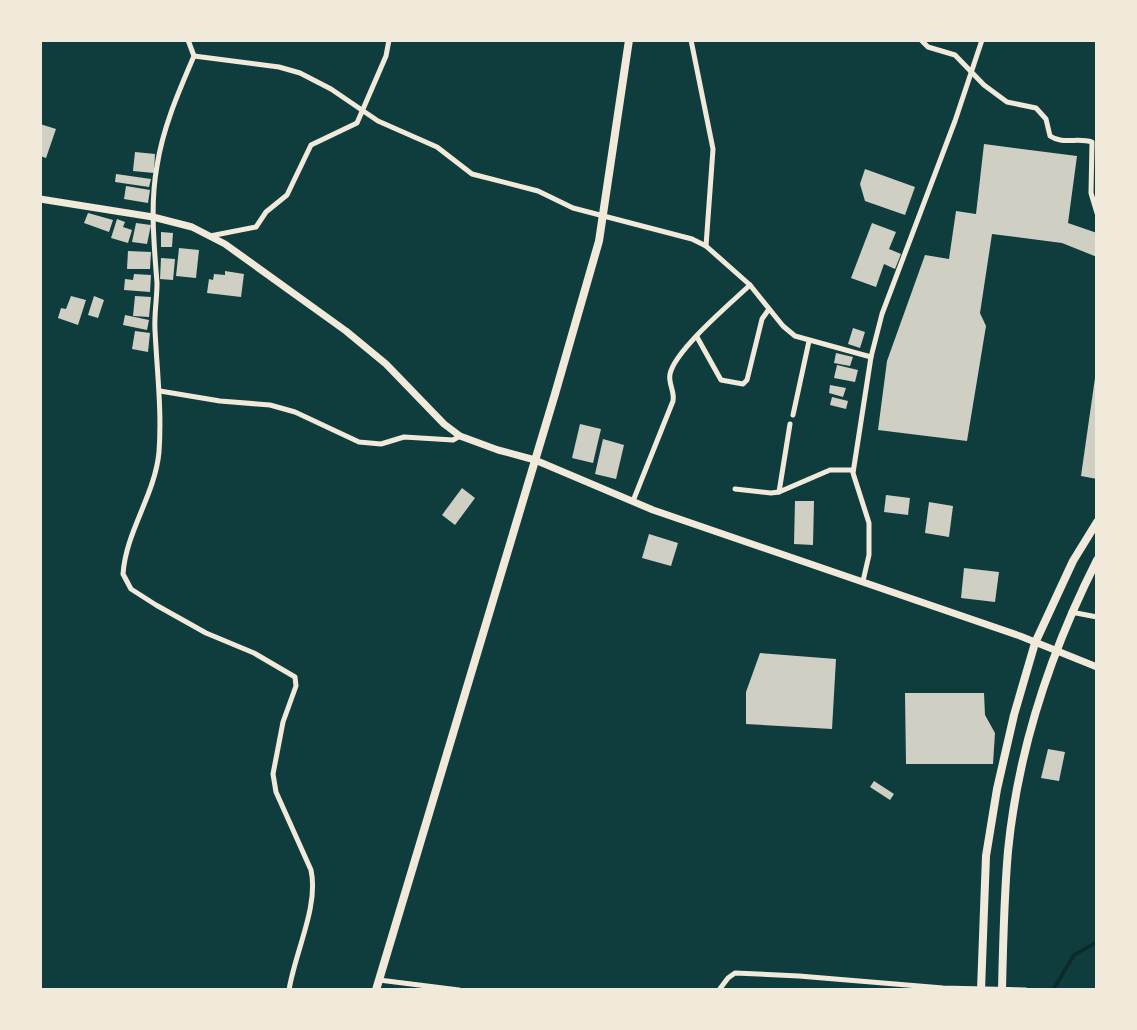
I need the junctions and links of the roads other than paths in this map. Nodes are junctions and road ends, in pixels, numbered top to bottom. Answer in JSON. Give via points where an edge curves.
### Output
{"nodes":[{"id":1,"x":188,"y":40,"type":"edge"},
{"id":2,"x":389,"y":40,"type":"edge"},
{"id":3,"x":629,"y":40,"type":"edge"},
{"id":4,"x":691,"y":40,"type":"edge"},
{"id":5,"x":921,"y":40,"type":"edge"},
{"id":6,"x":982,"y":40,"type":"edge"},
{"id":7,"x":194,"y":56,"type":"junction"},
{"id":8,"x":971,"y":72,"type":"junction"},
{"id":9,"x":362,"y":110,"type":"junction"},
{"id":10,"x":40,"y":199,"type":"edge"},
{"id":11,"x":1097,"y":213,"type":"edge"},
{"id":12,"x":603,"y":214,"type":"junction"},
{"id":13,"x":153,"y":217,"type":"junction"},
{"id":14,"x":210,"y":236,"type":"junction"},
{"id":15,"x":706,"y":246,"type":"junction"},
{"id":16,"x":750,"y":285,"type":"junction"},
{"id":17,"x":769,"y":309,"type":"junction"},
{"id":18,"x":697,"y":337,"type":"junction"},
{"id":19,"x":809,"y":341,"type":"junction"},
{"id":20,"x":871,"y":357,"type":"junction"},
{"id":21,"x":160,"y":391,"type":"junction"},
{"id":22,"x":793,"y":415,"type":"dead end"},
{"id":23,"x":790,"y":424,"type":"dead end"},
{"id":24,"x":460,"y":436,"type":"junction"},
{"id":25,"x":536,"y":460,"type":"junction"},
{"id":26,"x":853,"y":470,"type":"junction"},
{"id":27,"x":735,"y":489,"type":"dead end"},
{"id":28,"x":779,"y":492,"type":"junction"},
{"id":29,"x":634,"y":501,"type":"junction"},
{"id":30,"x":1097,"y":522,"type":"edge"},
{"id":31,"x":1097,"y":560,"type":"edge"},
{"id":32,"x":863,"y":581,"type":"junction"},
{"id":33,"x":1071,"y":612,"type":"junction"},
{"id":34,"x":1097,"y":617,"type":"edge"},
{"id":35,"x":1035,"y":643,"type":"junction"},
{"id":36,"x":1055,"y":651,"type":"junction"},
{"id":37,"x":1097,"y":667,"type":"edge"},
{"id":38,"x":379,"y":980,"type":"junction"},
{"id":39,"x":981,"y":989,"type":"edge"},
{"id":40,"x":1002,"y":989,"type":"edge"},
{"id":41,"x":289,"y":990,"type":"edge"},
{"id":42,"x":376,"y":990,"type":"edge"},
{"id":43,"x":459,"y":990,"type":"edge"},
{"id":44,"x":719,"y":990,"type":"edge"},
{"id":45,"x":1026,"y":990,"type":"edge"}],
"edges":[{"from":1,"to":7,"type":"street"},
{"from":2,"to":9,"type":"street"},
{"from":3,"to":12,"type":"main road"},
{"from":4,"to":15,"type":"street","via":[[713,149]]},
{"from":5,"to":8,"type":"street","via":[[928,47],[955,55]]},
{"from":6,"to":8,"type":"street"},
{"from":7,"to":9,"type":"street","via":[[300,73]]},
{"from":7,"to":13,"type":"street","via":[[162,138]]},
{"from":8,"to":11,"type":"street","via":[[1007,102],[1036,108],[1058,142],[1092,142],[1091,193]]},
{"from":8,"to":20,"type":"street","via":[[882,314]]},
{"from":9,"to":12,"type":"street","via":[[437,147],[472,174]]},
{"from":9,"to":14,"type":"street","via":[[357,123],[311,145],[287,195],[256,227]]},
{"from":10,"to":13,"type":"main road"},
{"from":12,"to":15,"type":"street"},
{"from":12,"to":25,"type":"main road"},
{"from":13,"to":14,"type":"main road"},
{"from":13,"to":21,"type":"street"},
{"from":14,"to":24,"type":"main road","via":[[346,331]]},
{"from":15,"to":16,"type":"street"},
{"from":16,"to":17,"type":"street"},
{"from":16,"to":18,"type":"street"},
{"from":17,"to":18,"type":"street","via":[[763,315],[743,384],[721,380]]},
{"from":17,"to":19,"type":"street","via":[[795,336]]},
{"from":18,"to":29,"type":"street","via":[[672,366],[673,401]]},
{"from":19,"to":20,"type":"street"},
{"from":19,"to":22,"type":"street"},
{"from":20,"to":26,"type":"street"},
{"from":21,"to":24,"type":"street","via":[[270,405],[359,442],[381,444],[404,436],[453,440]]},
{"from":21,"to":41,"type":"street","via":[[158,456],[122,574],[131,589],[156,605],[295,677],[273,774],[276,792],[314,882]]},
{"from":23,"to":28,"type":"street"},
{"from":24,"to":25,"type":"main road"},
{"from":25,"to":29,"type":"main road"},
{"from":25,"to":38,"type":"main road"},
{"from":26,"to":28,"type":"street","via":[[821,472]]},
{"from":26,"to":32,"type":"street","via":[[869,523]]},
{"from":27,"to":28,"type":"street"},
{"from":29,"to":32,"type":"main road"},
{"from":30,"to":35,"type":"main road","via":[[1073,561]]},
{"from":31,"to":33,"type":"main road"},
{"from":32,"to":35,"type":"main road"},
{"from":33,"to":34,"type":"street"},
{"from":33,"to":36,"type":"main road"},
{"from":35,"to":36,"type":"main road"},
{"from":35,"to":39,"type":"main road","via":[[1014,715],[986,856]]},
{"from":36,"to":37,"type":"main road"},
{"from":36,"to":40,"type":"main road","via":[[1020,774],[1012,824]]},
{"from":38,"to":42,"type":"main road"},
{"from":38,"to":43,"type":"street"},
{"from":39,"to":40,"type":"street"},
{"from":39,"to":44,"type":"street","via":[[735,973]]},
{"from":40,"to":45,"type":"street"}]}
